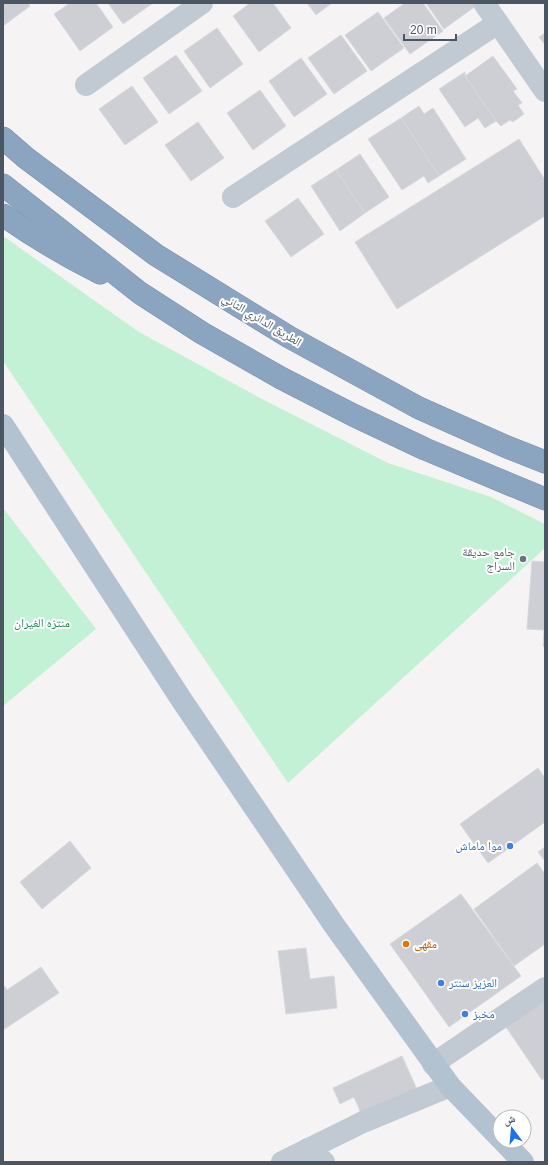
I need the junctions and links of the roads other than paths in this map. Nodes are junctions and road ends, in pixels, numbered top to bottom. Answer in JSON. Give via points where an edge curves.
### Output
{"nodes":[{"id":1,"x":202,"y":3,"type":"edge"},
{"id":2,"x":484,"y":3,"type":"edge"},
{"id":3,"x":498,"y":23,"type":"junction"},
{"id":4,"x":86,"y":85,"type":"dead end"},
{"id":5,"x":545,"y":91,"type":"edge"},
{"id":6,"x":3,"y":138,"type":"edge"},
{"id":7,"x":3,"y":185,"type":"edge"},
{"id":8,"x":233,"y":197,"type":"dead end"},
{"id":9,"x":3,"y":215,"type":"edge"},
{"id":10,"x":140,"y":293,"type":"junction"},
{"id":11,"x":3,"y":425,"type":"edge"},
{"id":12,"x":545,"y":462,"type":"edge"},
{"id":13,"x":545,"y":499,"type":"edge"},
{"id":14,"x":545,"y":988,"type":"edge"},
{"id":15,"x":433,"y":1064,"type":"junction"},
{"id":16,"x":450,"y":1086,"type":"junction"},
{"id":17,"x":492,"y":1130,"type":"edge"},
{"id":18,"x":511,"y":1149,"type":"edge"},
{"id":19,"x":316,"y":1156,"type":"edge"},
{"id":20,"x":282,"y":1162,"type":"edge"},
{"id":21,"x":523,"y":1162,"type":"edge"}],
"edges":[{"from":1,"to":4,"type":"street"},
{"from":2,"to":3,"type":"street"},
{"from":3,"to":5,"type":"street"},
{"from":3,"to":8,"type":"street"},
{"from":6,"to":12,"type":"highway","name":"الطريق الدائري الثاني","via":[[156,255],[289,337],[419,408]]},
{"from":7,"to":10,"type":"highway"},
{"from":9,"to":10,"type":"highway","via":[[73,260]]},
{"from":10,"to":13,"type":"highway","via":[[202,334],[353,415],[425,449]]},
{"from":11,"to":15,"type":"main road","via":[[187,708],[334,925]]},
{"from":14,"to":15,"type":"street"},
{"from":15,"to":16,"type":"main road"},
{"from":16,"to":17,"type":"main road"},
{"from":16,"to":19,"type":"street","via":[[364,1122]]},
{"from":18,"to":21,"type":"main road"},
{"from":19,"to":20,"type":"street"}]}
